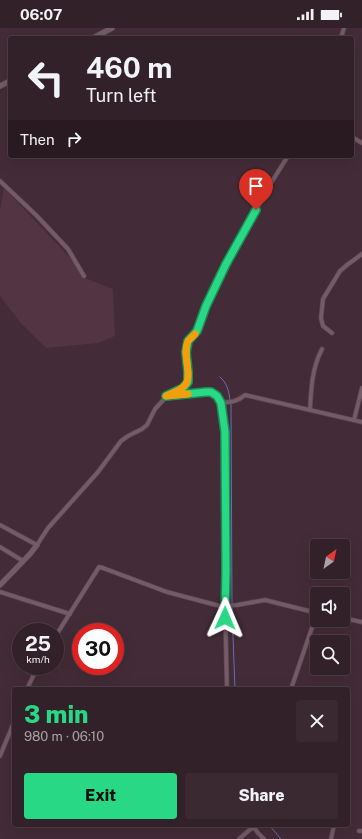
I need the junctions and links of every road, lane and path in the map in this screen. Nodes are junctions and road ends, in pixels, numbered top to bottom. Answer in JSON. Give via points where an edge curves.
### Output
{"nodes":[{"id":1,"x":112,"y":28,"type":"edge"},
{"id":2,"x":96,"y":36,"type":"edge"},
{"id":3,"x":287,"y":158,"type":"edge"},
{"id":4,"x":1,"y":184,"type":"edge"},
{"id":5,"x":362,"y":254,"type":"edge"},
{"id":6,"x":84,"y":276,"type":"dead end"},
{"id":7,"x":332,"y":333,"type":"dead end"},
{"id":8,"x":322,"y":349,"type":"dead end"},
{"id":9,"x":362,"y":388,"type":"edge"},
{"id":10,"x":166,"y":396,"type":"junction"},
{"id":11,"x":223,"y":403,"type":"junction"},
{"id":12,"x":310,"y":410,"type":"junction"},
{"id":13,"x":354,"y":420,"type":"junction"},
{"id":14,"x":362,"y":422,"type":"edge"},
{"id":15,"x":0,"y":525,"type":"edge"},
{"id":16,"x":37,"y":545,"type":"junction"},
{"id":17,"x":0,"y":547,"type":"edge"},
{"id":18,"x":24,"y":561,"type":"junction"},
{"id":19,"x":2,"y":578,"type":"edge"},
{"id":20,"x":0,"y":585,"type":"edge"},
{"id":21,"x":0,"y":592,"type":"edge"},
{"id":22,"x":226,"y":606,"type":"junction"},
{"id":23,"x":310,"y":611,"type":"edge"},
{"id":24,"x":70,"y":614,"type":"junction"},
{"id":25,"x":350,"y":619,"type":"edge"},
{"id":26,"x":362,"y":622,"type":"edge"},
{"id":27,"x":64,"y":623,"type":"edge"},
{"id":28,"x":312,"y":627,"type":"edge"},
{"id":29,"x":34,"y":675,"type":"edge"},
{"id":30,"x":28,"y":687,"type":"edge"},
{"id":31,"x":227,"y":687,"type":"edge"},
{"id":32,"x":292,"y":687,"type":"edge"},
{"id":33,"x":12,"y":727,"type":"edge"},
{"id":34,"x":0,"y":756,"type":"edge"},
{"id":35,"x":252,"y":827,"type":"edge"},
{"id":36,"x":254,"y":827,"type":"edge"},
{"id":37,"x":334,"y":827,"type":"edge"},
{"id":38,"x":239,"y":839,"type":"edge"},
{"id":39,"x":264,"y":839,"type":"edge"},
{"id":40,"x":331,"y":839,"type":"edge"}],
"edges":[{"from":1,"to":2,"type":"street"},
{"from":3,"to":10,"type":"street","via":[[226,264],[197,331],[188,341],[188,382],[183,388]]},
{"from":4,"to":6,"type":"street","via":[[36,215],[68,249]]},
{"from":5,"to":7,"type":"street","via":[[340,271],[324,299],[321,318],[323,326]]},
{"from":8,"to":12,"type":"street","via":[[315,366]]},
{"from":9,"to":13,"type":"street"},
{"from":10,"to":11,"type":"street","via":[[211,392]]},
{"from":10,"to":16,"type":"street","via":[[155,409],[147,425],[121,441],[98,472],[48,528]]},
{"from":11,"to":12,"type":"street","via":[[236,401],[245,395]]},
{"from":11,"to":22,"type":"street","via":[[226,456]]},
{"from":12,"to":13,"type":"street"},
{"from":13,"to":14,"type":"street"},
{"from":15,"to":16,"type":"street"},
{"from":16,"to":18,"type":"street"},
{"from":17,"to":18,"type":"street"},
{"from":18,"to":19,"type":"street"},
{"from":19,"to":20,"type":"street"},
{"from":21,"to":24,"type":"street"},
{"from":22,"to":23,"type":"street","via":[[265,600]]},
{"from":22,"to":24,"type":"street","via":[[167,592],[99,567]]},
{"from":22,"to":31,"type":"street"},
{"from":24,"to":27,"type":"street"},
{"from":25,"to":26,"type":"street"},
{"from":28,"to":32,"type":"street"},
{"from":29,"to":30,"type":"street"},
{"from":33,"to":34,"type":"street"},
{"from":35,"to":38,"type":"street"},
{"from":36,"to":39,"type":"street"},
{"from":37,"to":40,"type":"street"}]}
